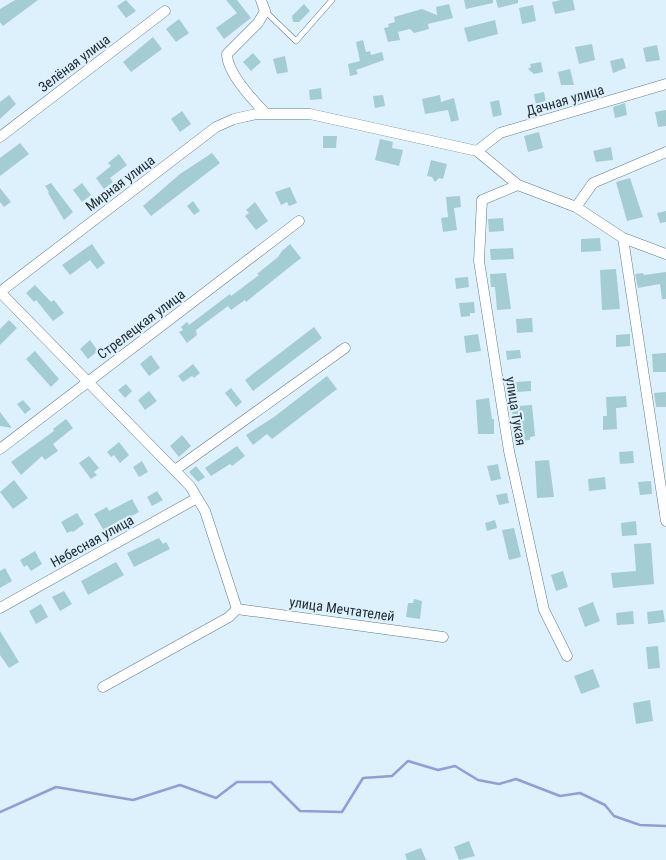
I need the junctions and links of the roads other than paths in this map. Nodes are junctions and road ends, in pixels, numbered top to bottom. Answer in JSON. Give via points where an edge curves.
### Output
{"nodes":[{"id":1,"x":262,"y":0,"type":"edge"},
{"id":2,"x":332,"y":0,"type":"edge"},
{"id":3,"x":165,"y":11,"type":"dead end"},
{"id":4,"x":265,"y":11,"type":"junction"},
{"id":5,"x":666,"y":84,"type":"edge"},
{"id":6,"x":266,"y":114,"type":"junction"},
{"id":7,"x":0,"y":137,"type":"edge"},
{"id":8,"x":477,"y":151,"type":"junction"},
{"id":9,"x":666,"y":152,"type":"edge"},
{"id":10,"x":518,"y":185,"type":"junction"},
{"id":11,"x":576,"y":207,"type":"junction"},
{"id":12,"x":299,"y":221,"type":"dead end"},
{"id":13,"x":623,"y":238,"type":"junction"},
{"id":14,"x":666,"y":254,"type":"edge"},
{"id":15,"x":0,"y":292,"type":"edge"},
{"id":16,"x":345,"y":348,"type":"dead end"},
{"id":17,"x":87,"y":382,"type":"junction"},
{"id":18,"x":0,"y":449,"type":"edge"},
{"id":19,"x":176,"y":470,"type":"junction"},
{"id":20,"x":197,"y":498,"type":"junction"},
{"id":21,"x":666,"y":524,"type":"edge"},
{"id":22,"x":0,"y":608,"type":"edge"},
{"id":23,"x":237,"y":609,"type":"junction"},
{"id":24,"x":444,"y":637,"type":"dead end"},
{"id":25,"x":567,"y":656,"type":"dead end"},
{"id":26,"x":103,"y":687,"type":"dead end"}],
"edges":[{"from":1,"to":4,"type":"street"},
{"from":2,"to":4,"type":"lane","via":[[296,41]]},
{"from":3,"to":7,"type":"street","name":"Зелёная улица"},
{"from":4,"to":6,"type":"street","via":[[258,23],[227,54],[227,63]]},
{"from":5,"to":8,"type":"street","name":"Дачная улица","via":[[500,133]]},
{"from":6,"to":8,"type":"street","name":"Мирная улица","via":[[310,114],[340,119]]},
{"from":6,"to":15,"type":"street","name":"Мирная улица","via":[[234,119],[216,127]]},
{"from":8,"to":10,"type":"street"},
{"from":9,"to":11,"type":"street","via":[[593,183]]},
{"from":10,"to":11,"type":"street"},
{"from":10,"to":25,"type":"street","name":"улица Тукая","via":[[482,200],[479,262],[508,451],[544,610]]},
{"from":11,"to":13,"type":"street"},
{"from":12,"to":17,"type":"street","name":"Стрелецкая улица"},
{"from":13,"to":14,"type":"street"},
{"from":13,"to":21,"type":"street"},
{"from":15,"to":17,"type":"street"},
{"from":16,"to":19,"type":"street"},
{"from":17,"to":18,"type":"street","name":"Стрелецкая улица"},
{"from":17,"to":19,"type":"street"},
{"from":19,"to":20,"type":"street"},
{"from":20,"to":22,"type":"street","name":"Небесная улица"},
{"from":20,"to":23,"type":"street","via":[[205,511]]},
{"from":23,"to":24,"type":"street","name":"улица Мечтателей"},
{"from":23,"to":26,"type":"street","via":[[229,617]]}]}
